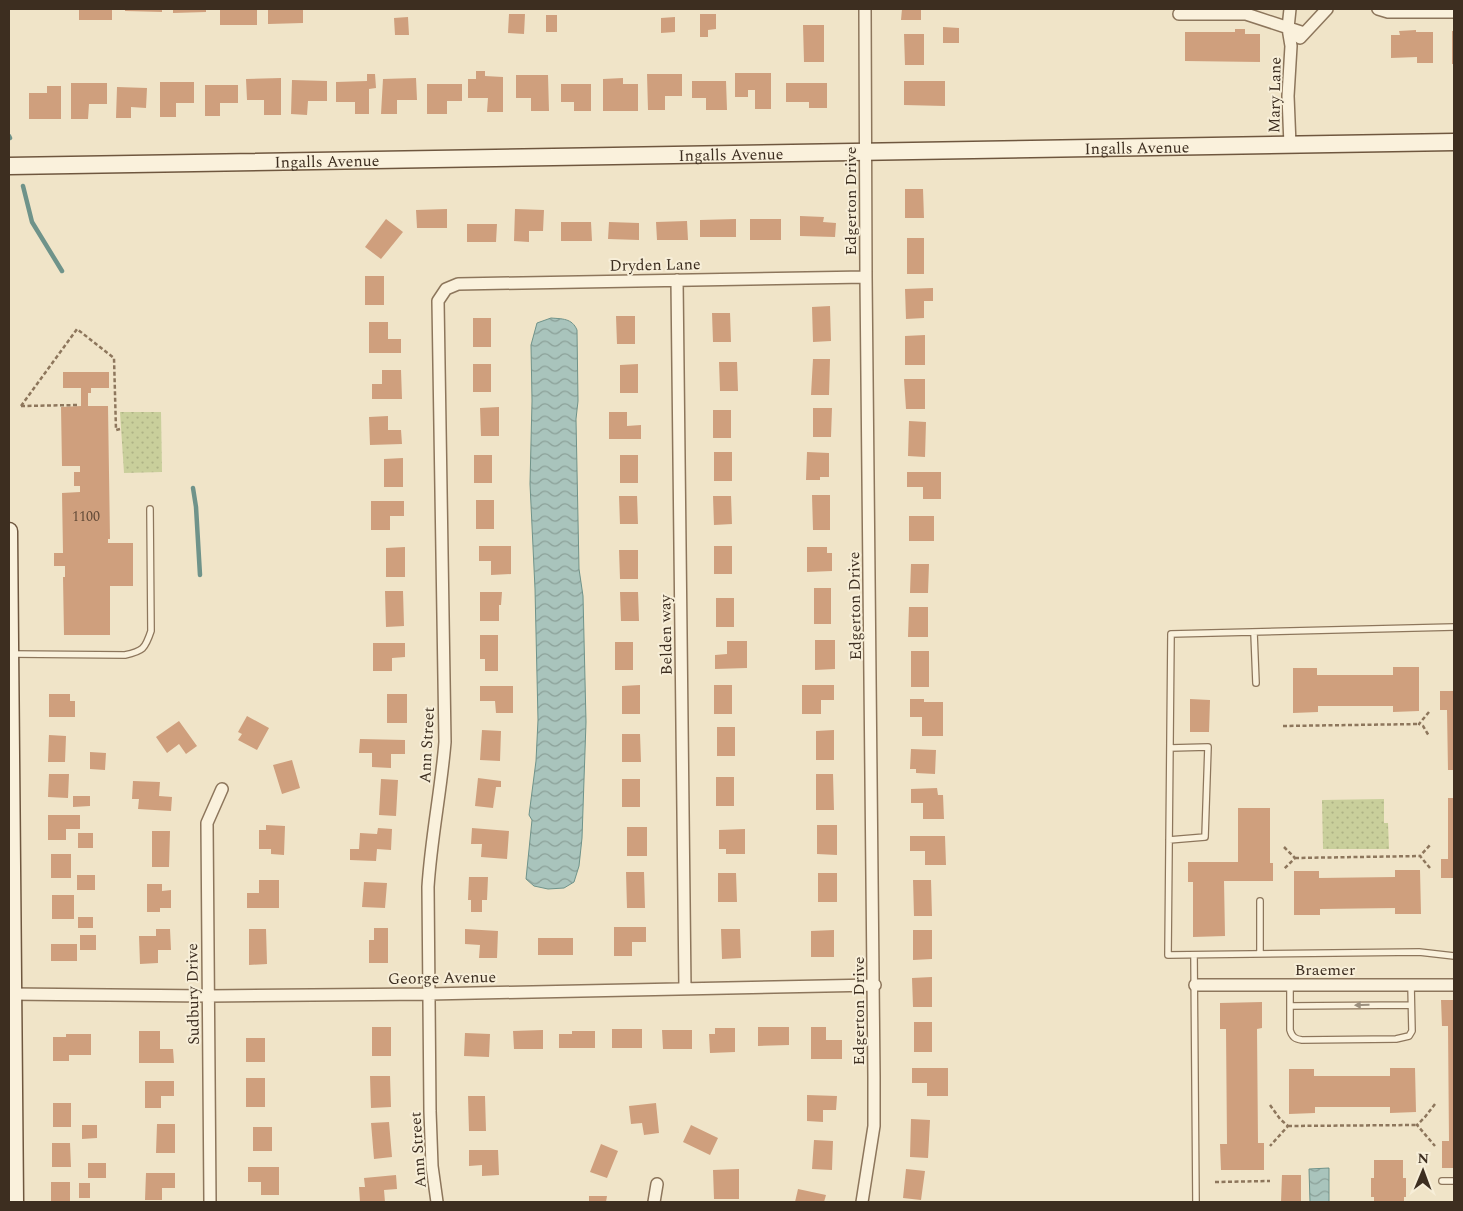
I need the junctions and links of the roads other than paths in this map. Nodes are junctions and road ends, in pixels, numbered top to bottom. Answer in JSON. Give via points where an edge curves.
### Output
{"nodes":[{"id":1,"x":865,"y":9,"type":"edge"},
{"id":2,"x":1290,"y":9,"type":"edge"},
{"id":3,"x":1327,"y":9,"type":"edge"},
{"id":4,"x":1378,"y":9,"type":"edge"},
{"id":5,"x":1448,"y":11,"type":"edge"},
{"id":6,"x":1179,"y":14,"type":"dead end"},
{"id":7,"x":1288,"y":28,"type":"junction"},
{"id":8,"x":1304,"y":33,"type":"junction"},
{"id":9,"x":1291,"y":46,"type":"junction"},
{"id":10,"x":1454,"y":142,"type":"edge"},
{"id":11,"x":1290,"y":145,"type":"junction"},
{"id":12,"x":866,"y":151,"type":"junction"},
{"id":13,"x":9,"y":166,"type":"edge"},
{"id":14,"x":866,"y":277,"type":"junction"},
{"id":15,"x":677,"y":280,"type":"junction"},
{"id":16,"x":446,"y":289,"type":"joint"},
{"id":17,"x":150,"y":509,"type":"dead end"},
{"id":18,"x":9,"y":531,"type":"edge"},
{"id":19,"x":1454,"y":628,"type":"edge"},
{"id":20,"x":1254,"y":633,"type":"junction"},
{"id":21,"x":11,"y":654,"type":"junction"},
{"id":22,"x":1256,"y":683,"type":"dead end"},
{"id":23,"x":1170,"y":748,"type":"junction"},
{"id":24,"x":222,"y":789,"type":"dead end"},
{"id":25,"x":1169,"y":840,"type":"junction"},
{"id":26,"x":1260,"y":901,"type":"dead end"},
{"id":27,"x":1260,"y":954,"type":"junction"},
{"id":28,"x":1194,"y":955,"type":"junction"},
{"id":29,"x":1454,"y":956,"type":"edge"},
{"id":30,"x":875,"y":985,"type":"junction"},
{"id":31,"x":1195,"y":985,"type":"junction"},
{"id":32,"x":1290,"y":985,"type":"junction"},
{"id":33,"x":1411,"y":985,"type":"junction"},
{"id":34,"x":1454,"y":985,"type":"edge"},
{"id":35,"x":685,"y":989,"type":"junction"},
{"id":36,"x":10,"y":994,"type":"edge"},
{"id":37,"x":429,"y":994,"type":"junction"},
{"id":38,"x":208,"y":996,"type":"junction"},
{"id":39,"x":1411,"y":1005,"type":"junction"},
{"id":40,"x":1290,"y":1006,"type":"junction"},
{"id":41,"x":1442,"y":1181,"type":"dead end"},
{"id":42,"x":1454,"y":1181,"type":"edge"},
{"id":43,"x":657,"y":1184,"type":"dead end"},
{"id":44,"x":15,"y":1202,"type":"edge"},
{"id":45,"x":210,"y":1202,"type":"edge"},
{"id":46,"x":437,"y":1202,"type":"edge"},
{"id":47,"x":654,"y":1202,"type":"edge"},
{"id":48,"x":862,"y":1202,"type":"edge"},
{"id":49,"x":1196,"y":1202,"type":"edge"}],
"edges":[{"from":1,"to":12,"type":"street","name":"Edgerton Drive"},
{"from":2,"to":7,"type":"street","name":"Mary Lane"},
{"from":3,"to":8,"type":"street","name":"Mary Lane"},
{"from":4,"to":5,"type":"street","via":[[1388,12]]},
{"from":6,"to":7,"type":"street","via":[[1246,14]]},
{"from":7,"to":8,"type":"street"},
{"from":7,"to":9,"type":"street","name":"Mary Lane"},
{"from":8,"to":9,"type":"street","name":"Mary Lane"},
{"from":9,"to":11,"type":"street","name":"Mary Lane"},
{"from":10,"to":11,"type":"street","name":"Ingalls Avenue"},
{"from":11,"to":12,"type":"street","name":"Ingalls Avenue"},
{"from":12,"to":13,"type":"street","name":"Ingalls Avenue"},
{"from":12,"to":14,"type":"street","name":"Edgerton Drive"},
{"from":14,"to":15,"type":"street","name":"Dryden Lane"},
{"from":14,"to":30,"type":"street","name":"Edgerton Drive"},
{"from":15,"to":16,"type":"street","name":"Dryden Lane","via":[[458,284]]},
{"from":15,"to":35,"type":"street","name":"Belden way"},
{"from":16,"to":37,"type":"street","name":"Ann Street","via":[[438,301],[446,742],[428,887]]},
{"from":17,"to":21,"type":"lane","via":[[151,632],[146,645],[140,651],[125,655]]},
{"from":18,"to":21,"type":"street"},
{"from":19,"to":20,"type":"lane"},
{"from":20,"to":22,"type":"lane"},
{"from":20,"to":23,"type":"lane","via":[[1171,634]]},
{"from":21,"to":36,"type":"street"},
{"from":23,"to":25,"type":"lane"},
{"from":23,"to":25,"type":"lane","via":[[1208,747],[1205,837]]},
{"from":24,"to":38,"type":"street","name":"Sudbury Drive","via":[[207,823]]},
{"from":25,"to":28,"type":"lane","via":[[1168,955]]},
{"from":26,"to":27,"type":"lane"},
{"from":27,"to":28,"type":"lane"},
{"from":27,"to":29,"type":"lane","via":[[1420,952]]},
{"from":28,"to":31,"type":"lane"},
{"from":30,"to":35,"type":"street","name":"George Avenue"},
{"from":30,"to":48,"type":"street","name":"Edgerton Drive","via":[[874,1126]]},
{"from":31,"to":32,"type":"street","name":"Braemer"},
{"from":31,"to":49,"type":"lane"},
{"from":32,"to":33,"type":"street","name":"Braemer"},
{"from":32,"to":40,"type":"lane"},
{"from":33,"to":34,"type":"street","name":"Braemer"},
{"from":33,"to":39,"type":"lane"},
{"from":35,"to":37,"type":"street","name":"George Avenue"},
{"from":36,"to":38,"type":"street","name":"George Avenue"},
{"from":36,"to":44,"type":"street"},
{"from":37,"to":38,"type":"street","name":"George Avenue"},
{"from":37,"to":46,"type":"street","name":"Ann Street","via":[[432,1166]]},
{"from":38,"to":45,"type":"street","name":"Sudbury Drive"},
{"from":39,"to":40,"type":"lane","one_way":true},
{"from":39,"to":40,"type":"lane","via":[[1412,1031],[1409,1036],[1396,1039],[1296,1039],[1290,1030]]},
{"from":41,"to":42,"type":"lane"},
{"from":43,"to":47,"type":"street"}]}
